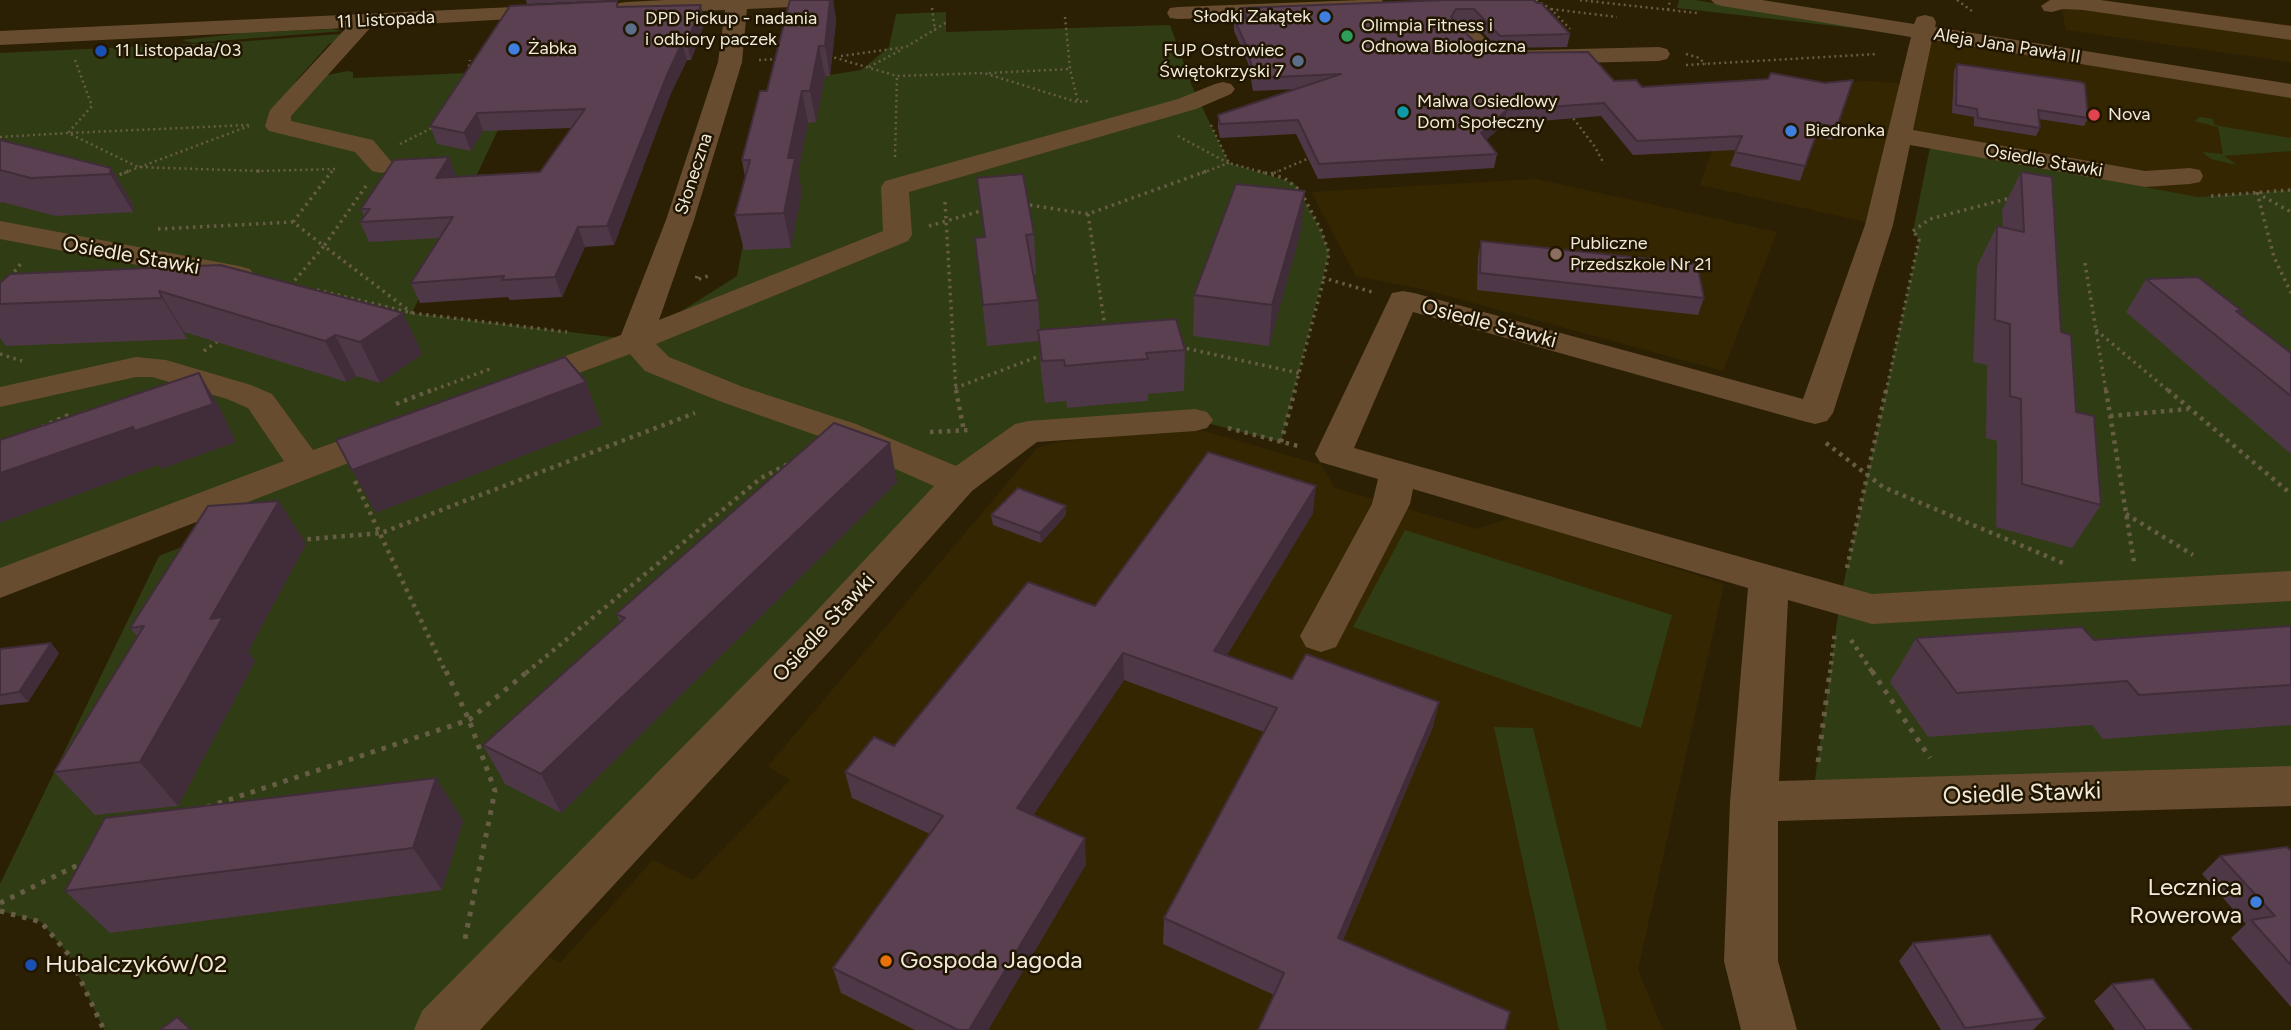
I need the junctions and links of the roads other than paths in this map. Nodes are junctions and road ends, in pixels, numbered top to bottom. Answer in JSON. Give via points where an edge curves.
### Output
{"nodes":[{"id":1,"x":340,"y":0,"type":"edge"},
{"id":2,"x":814,"y":0,"type":"edge"},
{"id":3,"x":1371,"y":0,"type":"edge"},
{"id":4,"x":1722,"y":0,"type":"edge"},
{"id":5,"x":1783,"y":0,"type":"edge"},
{"id":6,"x":709,"y":2,"type":"edge"},
{"id":7,"x":737,"y":4,"type":"junction"},
{"id":8,"x":468,"y":8,"type":"edge"},
{"id":9,"x":611,"y":9,"type":"edge"},
{"id":10,"x":583,"y":10,"type":"edge"},
{"id":11,"x":1178,"y":13,"type":"dead end"},
{"id":12,"x":363,"y":22,"type":"junction"},
{"id":13,"x":318,"y":24,"type":"junction"},
{"id":14,"x":2050,"y":26,"type":"edge"},
{"id":15,"x":1463,"y":29,"type":"edge"},
{"id":16,"x":2291,"y":33,"type":"edge"},
{"id":17,"x":1922,"y":35,"type":"junction"},
{"id":18,"x":0,"y":38,"type":"edge"},
{"id":19,"x":2291,"y":55,"type":"edge"},
{"id":20,"x":1669,"y":59,"type":"road end"},
{"id":21,"x":2164,"y":73,"type":"junction"},
{"id":22,"x":2291,"y":77,"type":"edge"},
{"id":23,"x":2291,"y":91,"type":"edge"},
{"id":24,"x":1211,"y":94,"type":"road end"},
{"id":25,"x":1899,"y":135,"type":"junction"},
{"id":26,"x":382,"y":165,"type":"road end"},
{"id":27,"x":2189,"y":176,"type":"dead end"},
{"id":28,"x":0,"y":230,"type":"edge"},
{"id":29,"x":280,"y":285,"type":"edge"},
{"id":30,"x":635,"y":341,"type":"junction"},
{"id":31,"x":494,"y":394,"type":"edge"},
{"id":32,"x":0,"y":397,"type":"edge"},
{"id":33,"x":430,"y":418,"type":"edge"},
{"id":34,"x":1195,"y":420,"type":"road end"},
{"id":35,"x":322,"y":459,"type":"junction"},
{"id":36,"x":1398,"y":473,"type":"junction"},
{"id":37,"x":959,"y":482,"type":"junction"},
{"id":38,"x":1769,"y":578,"type":"junction"},
{"id":39,"x":0,"y":584,"type":"edge"},
{"id":40,"x":2291,"y":586,"type":"edge"},
{"id":41,"x":1321,"y":636,"type":"dead end"},
{"id":42,"x":2291,"y":786,"type":"edge"},
{"id":43,"x":1754,"y":802,"type":"junction"},
{"id":44,"x":442,"y":1030,"type":"edge"},
{"id":45,"x":1769,"y":1030,"type":"edge"}],
"edges":[{"from":1,"to":13,"type":"street"},
{"from":2,"to":7,"type":"street"},
{"from":3,"to":11,"type":"street","via":[[1368,7],[1359,8]]},
{"from":4,"to":17,"type":"street","name":"Aleja Jana Pawła II"},
{"from":5,"to":17,"type":"street","name":"Aleja Jana Pawła II"},
{"from":6,"to":7,"type":"street"},
{"from":6,"to":9,"type":"street"},
{"from":7,"to":30,"type":"street","name":"Słoneczna","via":[[730,62],[680,220]]},
{"from":8,"to":10,"type":"street","name":"11 Listopada"},
{"from":8,"to":12,"type":"street","name":"11 Listopada"},
{"from":12,"to":13,"type":"street","name":"11 Listopada"},
{"from":12,"to":26,"type":"street","via":[[279,114],[278,126],[364,146]]},
{"from":13,"to":18,"type":"street","name":"11 Listopada"},
{"from":14,"to":16,"type":"street","via":[[2062,3]]},
{"from":14,"to":17,"type":"street","name":"Aleja Jana Pawła II"},
{"from":14,"to":19,"type":"street"},
{"from":14,"to":21,"type":"street","name":"Aleja Jana Pawła II"},
{"from":15,"to":20,"type":"street","via":[[1491,58]]},
{"from":17,"to":25,"type":"street","name":"Osiedle Stawki"},
{"from":21,"to":22,"type":"street","name":"Aleja Jana Pawła II"},
{"from":21,"to":23,"type":"street","name":"Aleja Jana Pawła II"},
{"from":24,"to":30,"type":"street","via":[[895,187],[898,235]]},
{"from":25,"to":27,"type":"street","name":"Osiedle Stawki","via":[[2145,179]]},
{"from":25,"to":36,"type":"street","name":"Osiedle Stawki","via":[[1879,225],[1815,413],[1403,300],[1333,454]]},
{"from":28,"to":29,"type":"street","name":"Osiedle Stawki"},
{"from":30,"to":31,"type":"street"},
{"from":30,"to":37,"type":"street","via":[[657,363],[843,432]]},
{"from":32,"to":35,"type":"street","via":[[154,367],[260,401]]},
{"from":33,"to":35,"type":"street"},
{"from":34,"to":37,"type":"street","name":"Osiedle Stawki","via":[[1028,432]]},
{"from":35,"to":39,"type":"street"},
{"from":36,"to":38,"type":"street"},
{"from":36,"to":41,"type":"street","via":[[1391,504]]},
{"from":37,"to":44,"type":"street","name":"Osiedle Stawki"},
{"from":38,"to":40,"type":"street","via":[[1839,609]]},
{"from":38,"to":43,"type":"street"},
{"from":42,"to":43,"type":"street","name":"Osiedle Stawki"},
{"from":43,"to":45,"type":"street","via":[[1751,961]]}]}
